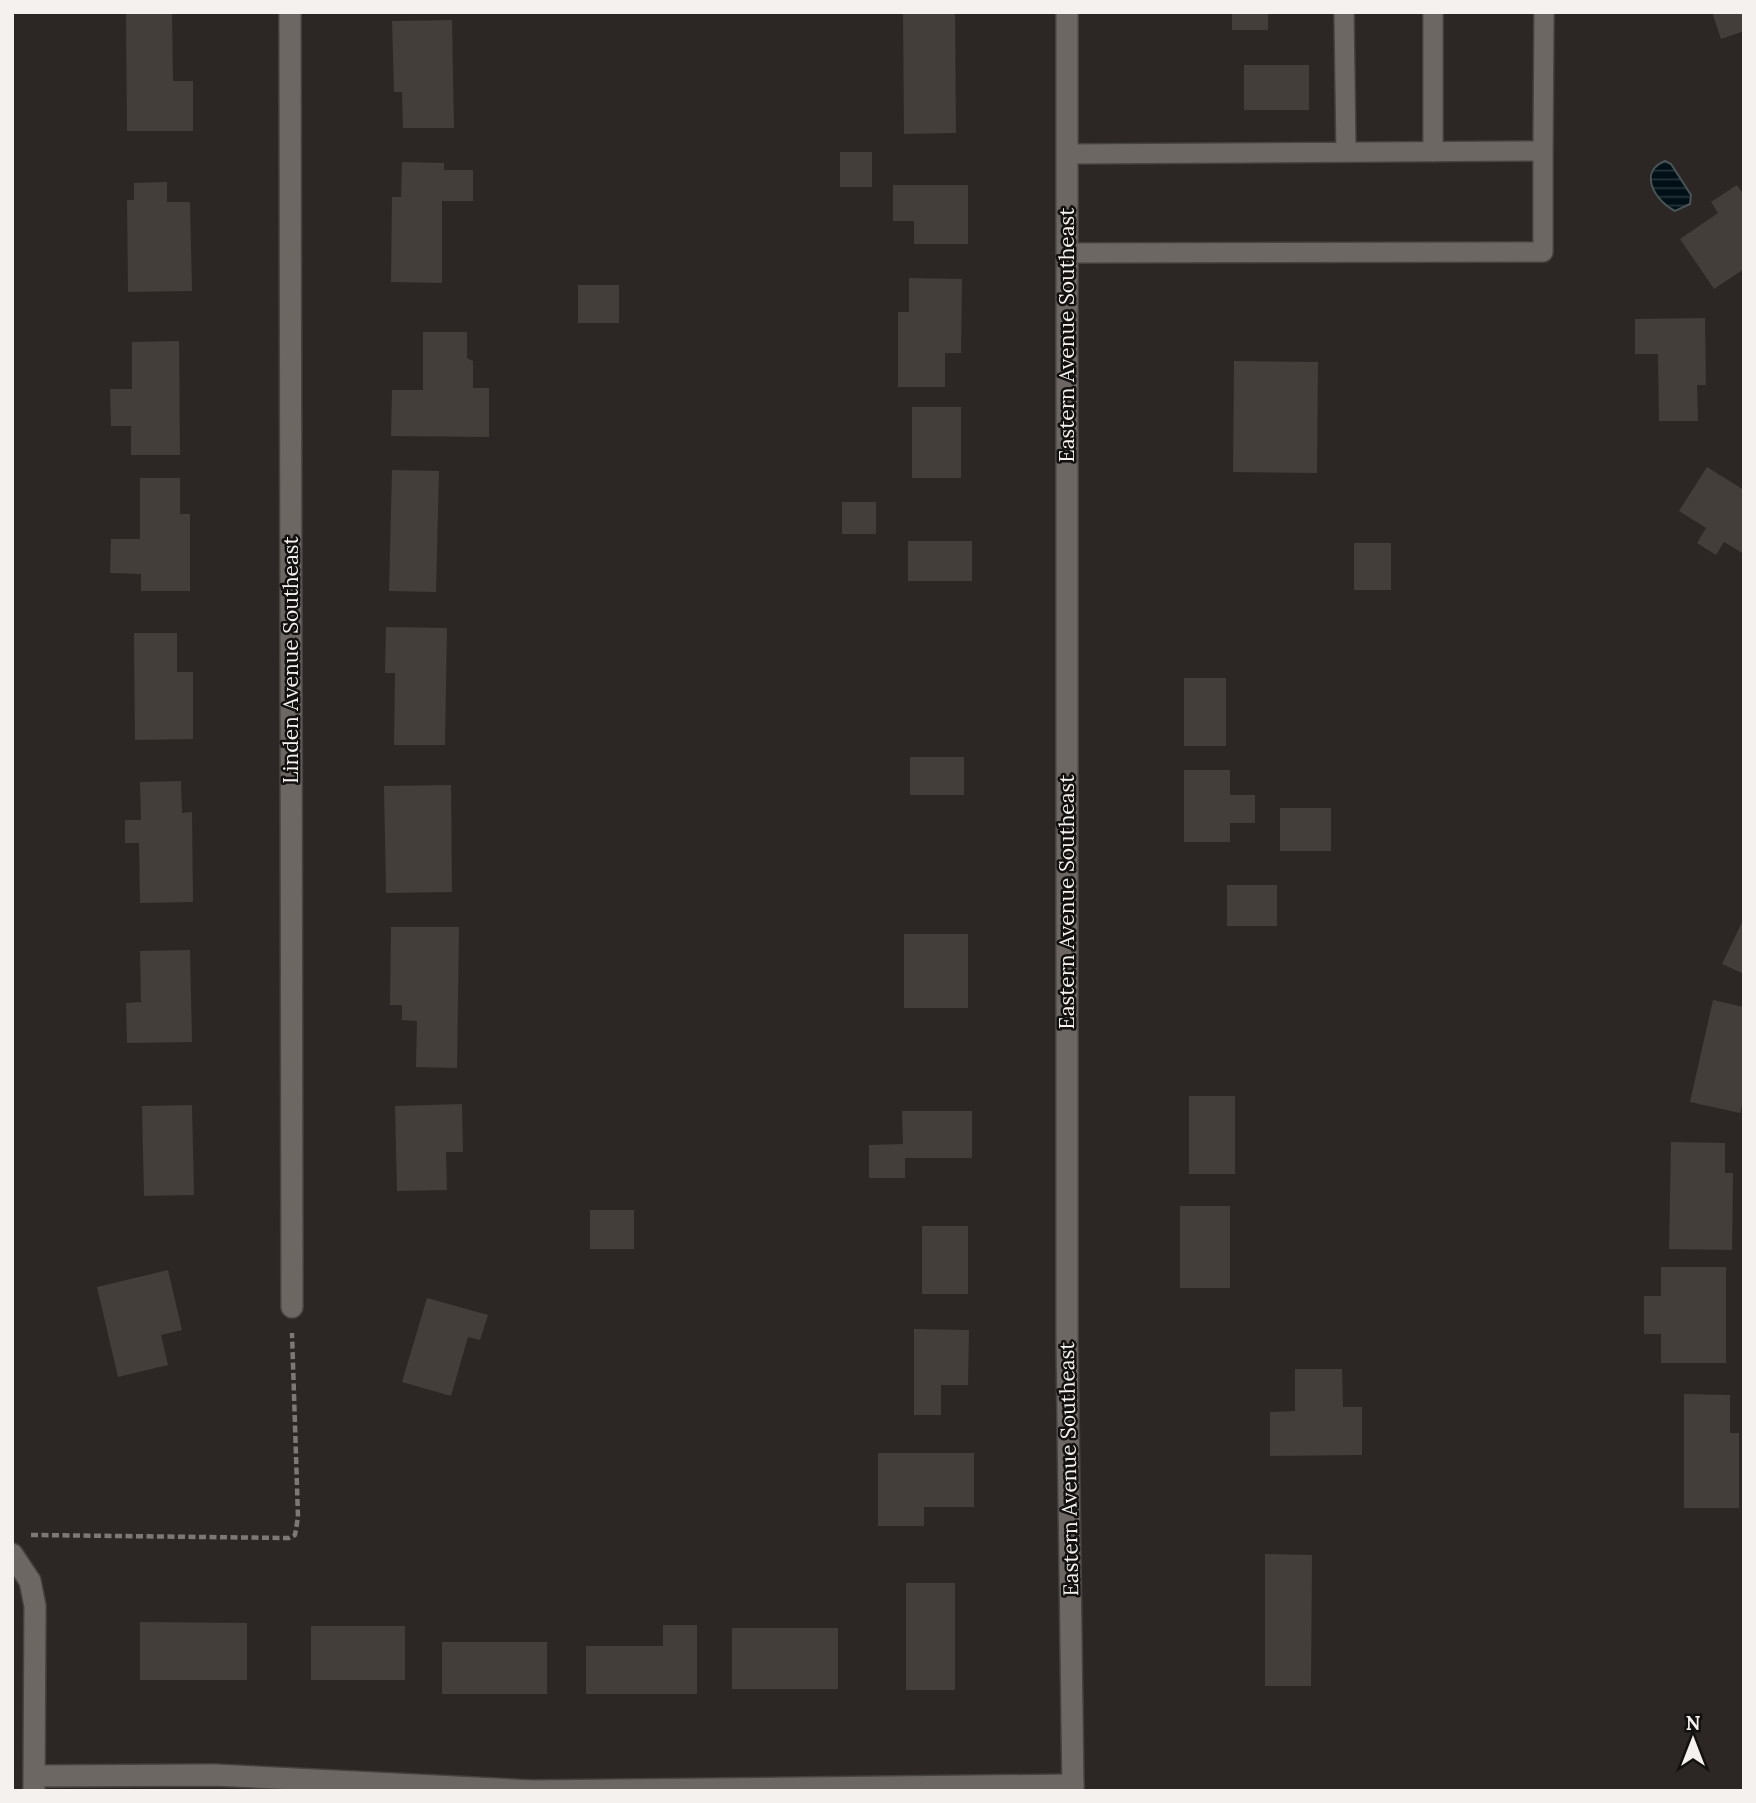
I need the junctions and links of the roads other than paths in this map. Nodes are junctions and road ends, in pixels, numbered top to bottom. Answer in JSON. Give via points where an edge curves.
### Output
{"nodes":[{"id":1,"x":290,"y":12,"type":"edge"},
{"id":2,"x":1068,"y":12,"type":"edge"},
{"id":3,"x":1344,"y":12,"type":"edge"},
{"id":4,"x":1433,"y":12,"type":"edge"},
{"id":5,"x":1544,"y":12,"type":"edge"},
{"id":6,"x":1543,"y":151,"type":"junction"},
{"id":7,"x":1346,"y":152,"type":"junction"},
{"id":8,"x":1433,"y":152,"type":"junction"},
{"id":9,"x":1068,"y":154,"type":"junction"},
{"id":10,"x":1067,"y":253,"type":"junction"},
{"id":11,"x":292,"y":1307,"type":"road end"},
{"id":12,"x":18,"y":1545,"type":"edge"},
{"id":13,"x":34,"y":1783,"type":"edge"},
{"id":14,"x":1073,"y":1788,"type":"edge"},
{"id":15,"x":533,"y":1791,"type":"edge"}],
"edges":[{"from":1,"to":11,"type":"street","name":"Linden Avenue Southeast"},
{"from":2,"to":9,"type":"street","name":"Eastern Avenue Southeast"},
{"from":3,"to":7,"type":"lane"},
{"from":4,"to":8,"type":"lane"},
{"from":5,"to":6,"type":"lane"},
{"from":6,"to":8,"type":"lane"},
{"from":6,"to":10,"type":"lane","via":[[1543,252]]},
{"from":7,"to":8,"type":"lane"},
{"from":7,"to":9,"type":"lane"},
{"from":9,"to":10,"type":"street","name":"Eastern Avenue Southeast"},
{"from":10,"to":14,"type":"street","name":"Eastern Avenue Southeast","via":[[1067,1343]]},
{"from":12,"to":13,"type":"street","via":[[35,1606]]},
{"from":13,"to":15,"type":"street","via":[[214,1775]]},
{"from":14,"to":15,"type":"street"}]}
